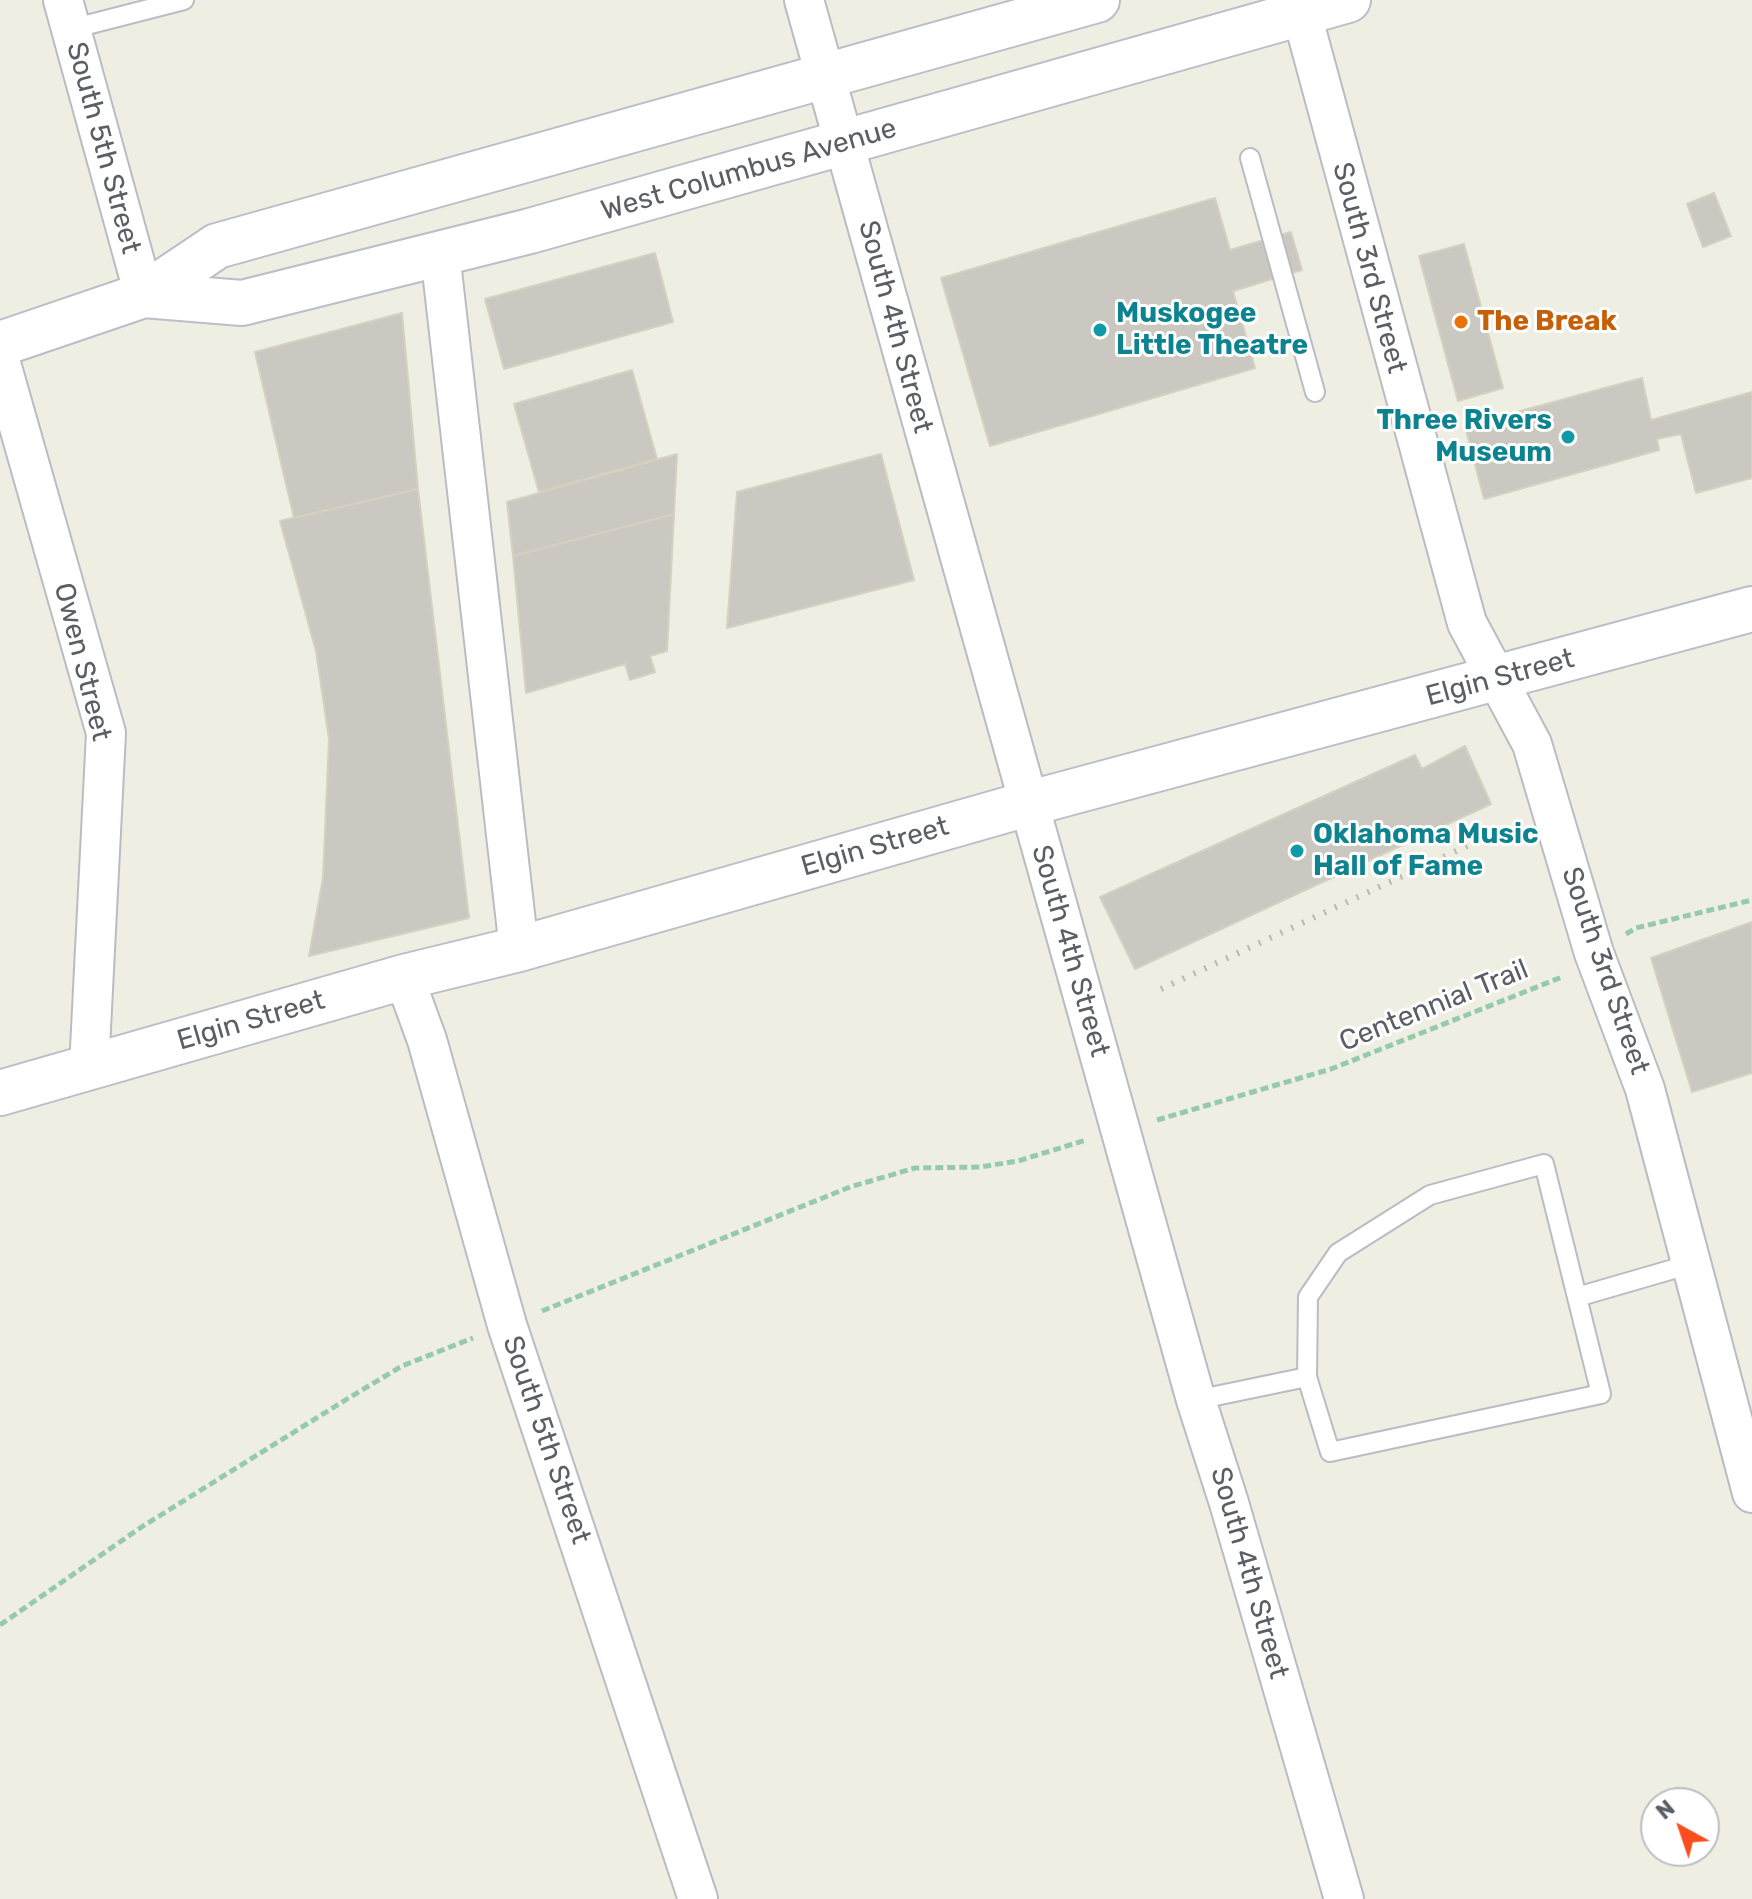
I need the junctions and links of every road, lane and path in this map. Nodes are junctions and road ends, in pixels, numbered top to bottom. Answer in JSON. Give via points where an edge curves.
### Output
{"nodes":[{"id":1,"x":184,"y":0,"type":"edge"},
{"id":2,"x":804,"y":0,"type":"edge"},
{"id":3,"x":1097,"y":0,"type":"edge"},
{"id":4,"x":1348,"y":0,"type":"edge"},
{"id":5,"x":1300,"y":6,"type":"edge"},
{"id":6,"x":67,"y":15,"type":"edge"},
{"id":7,"x":825,"y":75,"type":"junction"},
{"id":8,"x":844,"y":143,"type":"junction"},
{"id":9,"x":1250,"y":158,"type":"dead end"},
{"id":10,"x":440,"y":253,"type":"junction"},
{"id":11,"x":144,"y":295,"type":"junction"},
{"id":12,"x":0,"y":344,"type":"edge"},
{"id":13,"x":0,"y":360,"type":"edge"},
{"id":14,"x":1315,"y":392,"type":"dead end"},
{"id":15,"x":1752,"y":609,"type":"edge"},
{"id":16,"x":1496,"y":679,"type":"junction"},
{"id":17,"x":1027,"y":804,"type":"junction"},
{"id":18,"x":1752,"y":900,"type":"edge"},
{"id":19,"x":519,"y":949,"type":"junction"},
{"id":20,"x":1594,"y":953,"type":"junction"},
{"id":21,"x":404,"y":977,"type":"junction"},
{"id":22,"x":89,"y":1068,"type":"junction"},
{"id":23,"x":0,"y":1093,"type":"edge"},
{"id":24,"x":1121,"y":1130,"type":"junction"},
{"id":25,"x":1691,"y":1264,"type":"junction"},
{"id":26,"x":1577,"y":1297,"type":"junction"},
{"id":27,"x":1307,"y":1377,"type":"junction"},
{"id":28,"x":1196,"y":1400,"type":"junction"},
{"id":29,"x":1752,"y":1493,"type":"edge"},
{"id":30,"x":698,"y":1899,"type":"edge"},
{"id":31,"x":1344,"y":1899,"type":"edge"}],
"edges":[{"from":1,"to":6,"type":"lane"},
{"from":2,"to":7,"type":"street","name":"South 4th Street"},
{"from":3,"to":7,"type":"street","name":"West Columbus Avenue"},
{"from":4,"to":5,"type":"street","name":"West Columbus Avenue"},
{"from":5,"to":8,"type":"street","name":"West Columbus Avenue"},
{"from":5,"to":16,"type":"street","name":"South 3rd Street","via":[[1467,623]]},
{"from":6,"to":11,"type":"street","name":"South 5th Street"},
{"from":7,"to":8,"type":"street","name":"South 4th Street"},
{"from":7,"to":11,"type":"street","name":"West Columbus Avenue","via":[[217,246]]},
{"from":8,"to":10,"type":"street","name":"West Columbus Avenue"},
{"from":8,"to":17,"type":"street","name":"South 4th Street"},
{"from":9,"to":14,"type":"lane"},
{"from":10,"to":11,"type":"street","name":"West Columbus Avenue","via":[[242,303]]},
{"from":10,"to":19,"type":"street"},
{"from":11,"to":12,"type":"street","name":"West Columbus Avenue"},
{"from":13,"to":22,"type":"street","name":"Owen Street","via":[[106,733]]},
{"from":15,"to":16,"type":"street","name":"Elgin Street"},
{"from":16,"to":17,"type":"street","name":"Elgin Street"},
{"from":16,"to":20,"type":"street","name":"South 3rd Street","via":[[1532,744]]},
{"from":17,"to":19,"type":"street","name":"Elgin Street"},
{"from":17,"to":24,"type":"street","name":"South 4th Street"},
{"from":18,"to":20,"type":"path","name":"Centennial Trail","via":[[1636,928]]},
{"from":19,"to":21,"type":"street","name":"Elgin Street"},
{"from":20,"to":24,"type":"path","name":"Centennial Trail","via":[[1569,974],[1331,1069]]},
{"from":20,"to":25,"type":"street","name":"South 3rd Street","via":[[1645,1089]]},
{"from":21,"to":22,"type":"street","name":"Elgin Street"},
{"from":21,"to":30,"type":"street","name":"South 5th Street","via":[[427,1040],[507,1325]]},
{"from":22,"to":23,"type":"street","name":"Elgin Street"},
{"from":24,"to":28,"type":"street","name":"South 4th Street"},
{"from":25,"to":26,"type":"lane"},
{"from":25,"to":29,"type":"street","name":"South 3rd Street"},
{"from":26,"to":27,"type":"lane","via":[[1601,1394],[1330,1452]]},
{"from":26,"to":27,"type":"lane","via":[[1544,1164],[1430,1195],[1338,1253],[1308,1297]]},
{"from":27,"to":28,"type":"lane"},
{"from":28,"to":31,"type":"street","name":"South 4th Street"}]}
